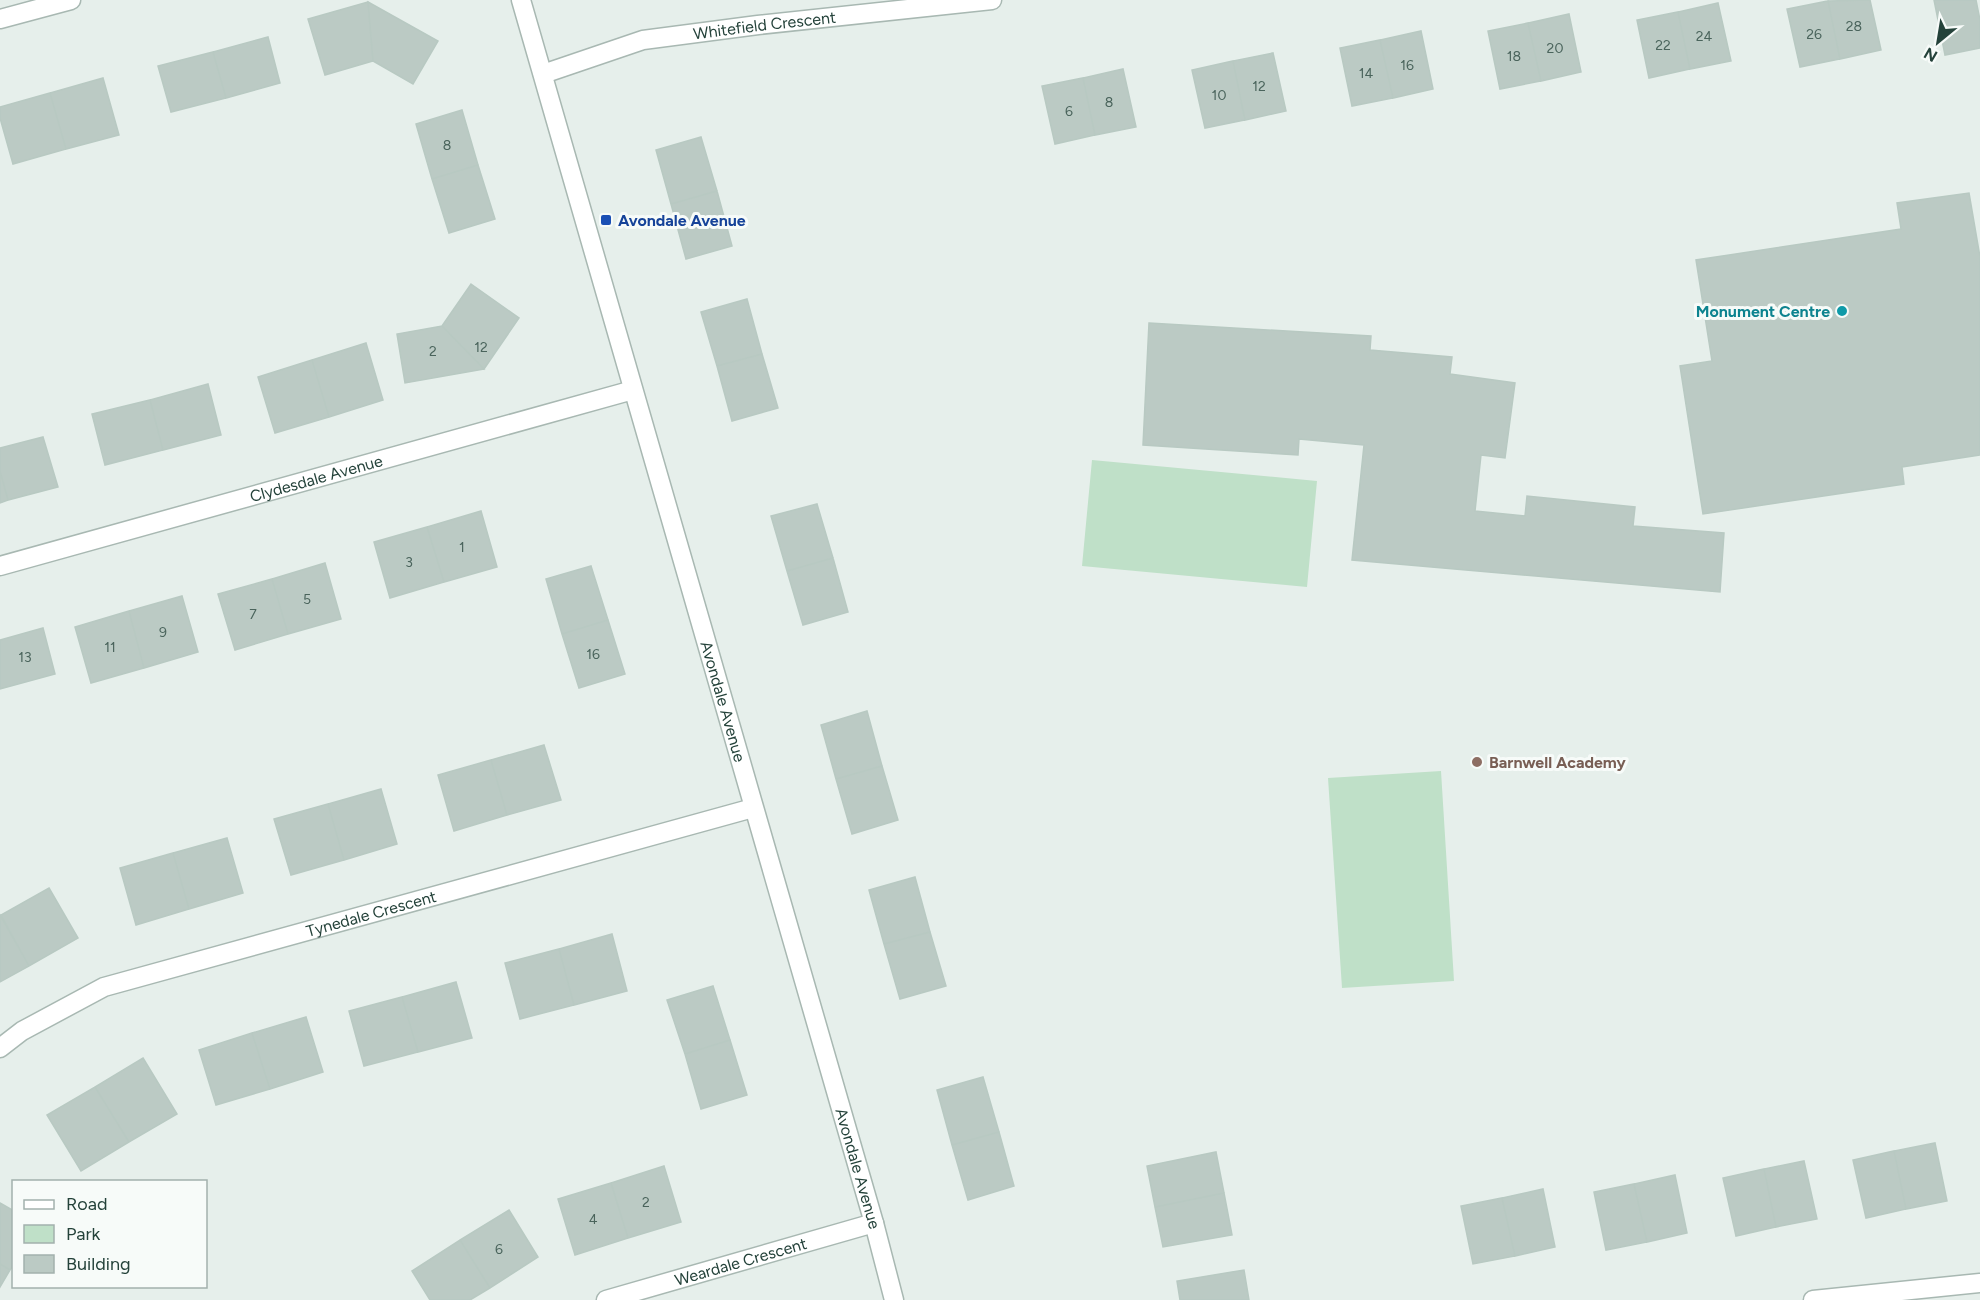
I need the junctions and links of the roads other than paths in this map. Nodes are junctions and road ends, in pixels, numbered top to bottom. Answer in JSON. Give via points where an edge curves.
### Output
{"nodes":[{"id":1,"x":71,"y":0,"type":"edge"},
{"id":2,"x":521,"y":0,"type":"edge"},
{"id":3,"x":992,"y":0,"type":"edge"},
{"id":4,"x":0,"y":19,"type":"edge"},
{"id":5,"x":543,"y":74,"type":"junction"},
{"id":6,"x":633,"y":390,"type":"junction"},
{"id":7,"x":0,"y":566,"type":"edge"},
{"id":8,"x":753,"y":808,"type":"junction"},
{"id":9,"x":0,"y":1048,"type":"edge"},
{"id":10,"x":874,"y":1223,"type":"junction"},
{"id":11,"x":1980,"y":1283,"type":"edge"},
{"id":12,"x":606,"y":1300,"type":"edge"},
{"id":13,"x":894,"y":1300,"type":"edge"},
{"id":14,"x":1813,"y":1300,"type":"edge"}],
"edges":[{"from":1,"to":4,"type":"street"},
{"from":2,"to":5,"type":"street","name":"Avondale Avenue"},
{"from":3,"to":5,"type":"street","name":"Whitefield Crescent","via":[[643,40]]},
{"from":5,"to":6,"type":"street","name":"Avondale Avenue"},
{"from":6,"to":7,"type":"street","name":"Clydesdale Avenue"},
{"from":6,"to":8,"type":"street","name":"Avondale Avenue"},
{"from":8,"to":9,"type":"street","name":"Tynedale Crescent","via":[[104,987],[22,1031]]},
{"from":8,"to":10,"type":"street","name":"Avondale Avenue"},
{"from":10,"to":12,"type":"street","name":"Weardale Crescent"},
{"from":10,"to":13,"type":"street","name":"Avondale Avenue"},
{"from":11,"to":14,"type":"street"}]}
